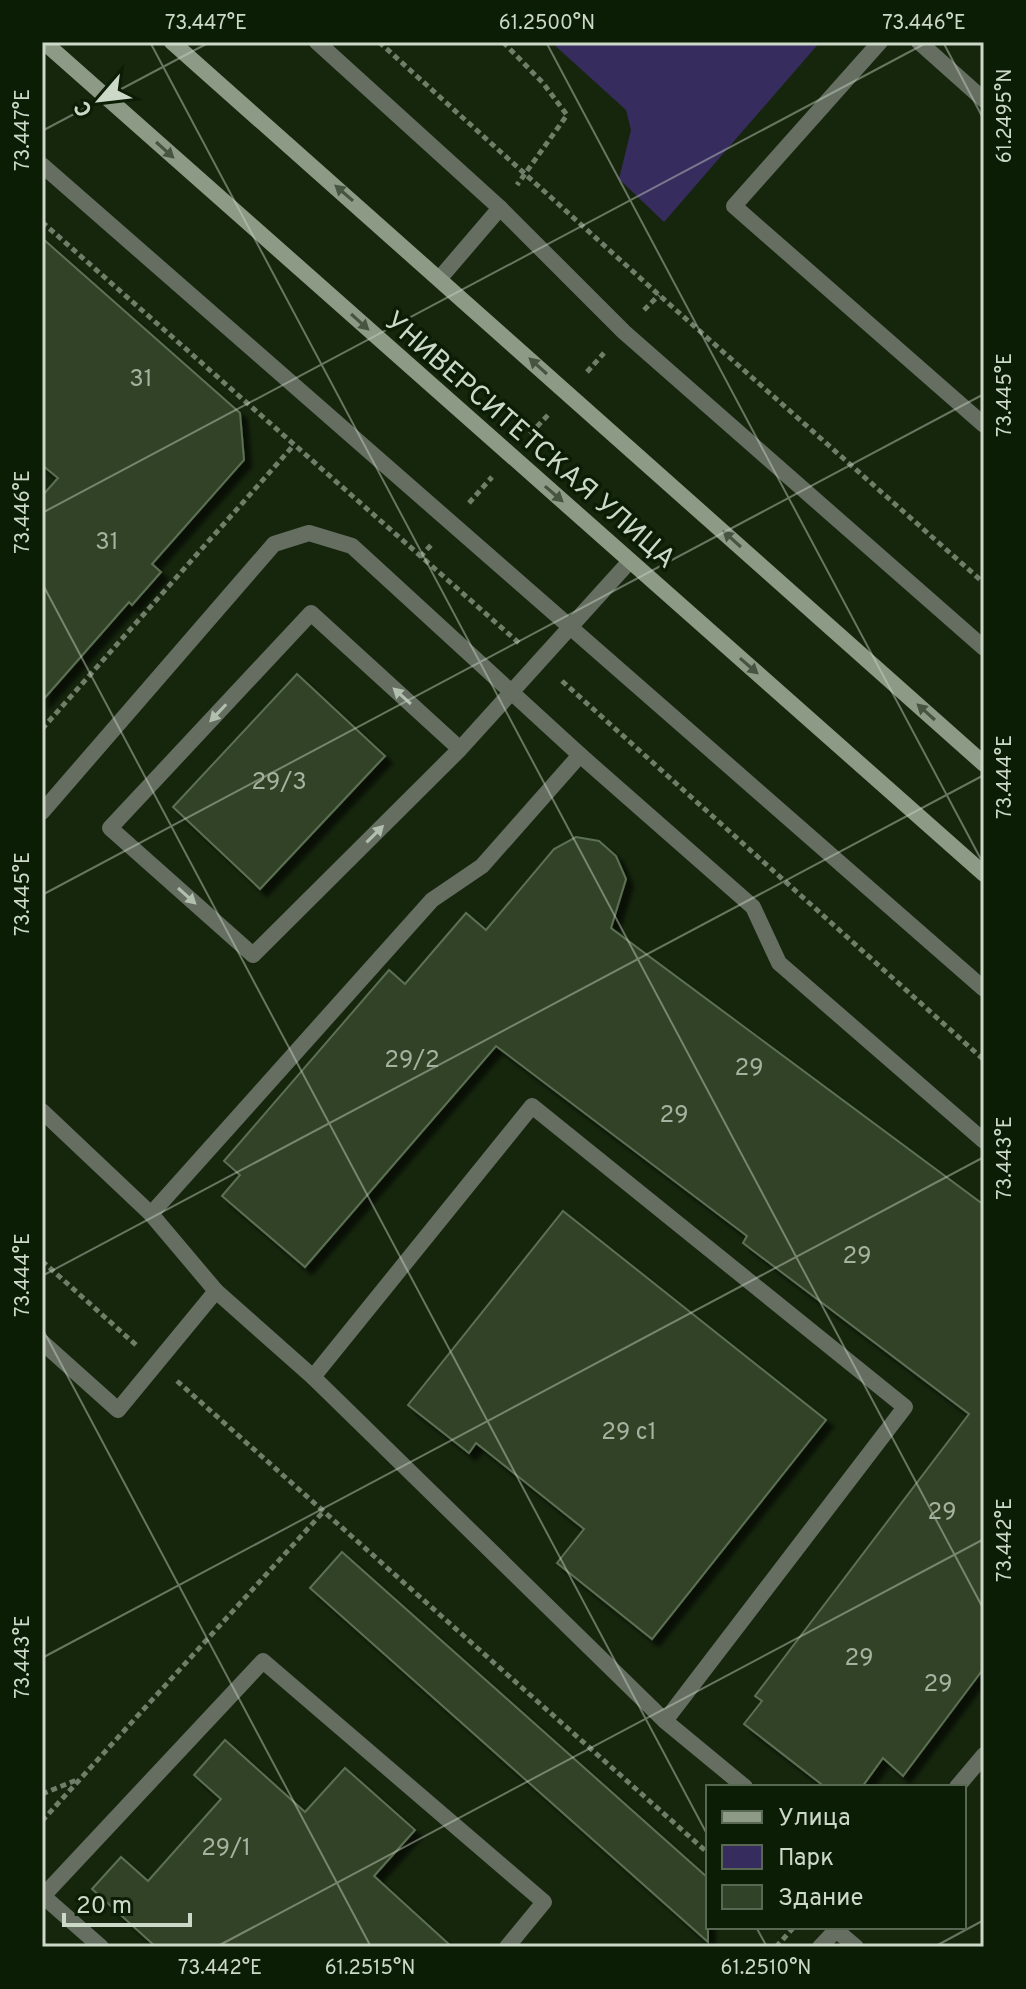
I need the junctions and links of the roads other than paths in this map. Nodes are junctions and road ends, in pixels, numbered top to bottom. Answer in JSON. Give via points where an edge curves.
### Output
{"nodes":[{"id":1,"x":44,"y":42,"type":"edge"},
{"id":2,"x":172,"y":42,"type":"edge"},
{"id":3,"x":317,"y":42,"type":"edge"},
{"id":4,"x":880,"y":42,"type":"edge"},
{"id":5,"x":919,"y":42,"type":"edge"},
{"id":6,"x":984,"y":100,"type":"edge"},
{"id":7,"x":42,"y":165,"type":"edge"},
{"id":8,"x":500,"y":208,"type":"junction"},
{"id":9,"x":440,"y":278,"type":"junction"},
{"id":10,"x":984,"y":425,"type":"edge"},
{"id":11,"x":630,"y":561,"type":"junction"},
{"id":12,"x":569,"y":628,"type":"junction"},
{"id":13,"x":984,"y":648,"type":"edge"},
{"id":14,"x":511,"y":692,"type":"junction"},
{"id":15,"x":460,"y":749,"type":"junction"},
{"id":16,"x":580,"y":755,"type":"junction"},
{"id":17,"x":984,"y":764,"type":"edge"},
{"id":18,"x":42,"y":812,"type":"edge"},
{"id":19,"x":984,"y":874,"type":"edge"},
{"id":20,"x":984,"y":989,"type":"edge"},
{"id":21,"x":42,"y":1111,"type":"edge"},
{"id":22,"x":984,"y":1141,"type":"edge"},
{"id":23,"x":151,"y":1214,"type":"junction"},
{"id":24,"x":216,"y":1291,"type":"junction"},
{"id":25,"x":42,"y":1342,"type":"edge"},
{"id":26,"x":313,"y":1377,"type":"junction"},
{"id":27,"x":665,"y":1721,"type":"junction"},
{"id":28,"x":984,"y":1755,"type":"edge"},
{"id":29,"x":743,"y":1785,"type":"edge"},
{"id":30,"x":959,"y":1785,"type":"edge"},
{"id":31,"x":836,"y":1929,"type":"edge"},
{"id":32,"x":838,"y":1929,"type":"edge"},
{"id":33,"x":101,"y":1947,"type":"edge"},
{"id":34,"x":507,"y":1947,"type":"edge"},
{"id":35,"x":820,"y":1947,"type":"edge"},
{"id":36,"x":856,"y":1947,"type":"edge"}],
"edges":[{"from":1,"to":11,"type":"main road","name":"УНИВЕРСИТЕТСКАЯ УЛИЦА","one_way":true},
{"from":9,"to":2,"type":"main road","name":"УНИВЕРСИТЕТСКАЯ УЛИЦА","one_way":true},
{"from":3,"to":8,"type":"lane"},
{"from":4,"to":10,"type":"lane","via":[[734,206]]},
{"from":5,"to":6,"type":"lane"},
{"from":7,"to":12,"type":"lane"},
{"from":8,"to":9,"type":"lane"},
{"from":8,"to":13,"type":"lane","via":[[624,332]]},
{"from":17,"to":9,"type":"main road","name":"УНИВЕРСИТЕТСКАЯ УЛИЦА","one_way":true},
{"from":11,"to":12,"type":"lane"},
{"from":11,"to":19,"type":"main road","name":"УНИВЕРСИТЕТСКАЯ УЛИЦА","one_way":true},
{"from":12,"to":14,"type":"lane"},
{"from":12,"to":20,"type":"lane"},
{"from":14,"to":15,"type":"lane"},
{"from":14,"to":16,"type":"lane"},
{"from":14,"to":18,"type":"lane","via":[[352,546],[309,533],[274,544]]},
{"from":15,"to":15,"type":"lane","one_way":true,"via":[[311,613],[110,828],[253,955]]},
{"from":16,"to":22,"type":"lane","via":[[753,907],[779,963]]},
{"from":16,"to":23,"type":"lane","via":[[482,866],[432,900]]},
{"from":21,"to":23,"type":"lane"},
{"from":23,"to":24,"type":"lane"},
{"from":24,"to":25,"type":"lane","via":[[118,1410]]},
{"from":24,"to":26,"type":"lane"},
{"from":26,"to":27,"type":"lane"},
{"from":26,"to":27,"type":"lane","via":[[532,1106],[905,1407]]},
{"from":27,"to":29,"type":"lane"},
{"from":28,"to":30,"type":"lane"},
{"from":31,"to":35,"type":"lane"},
{"from":32,"to":36,"type":"lane"},
{"from":33,"to":34,"type":"lane","via":[[43,1896],[263,1661],[544,1902]]}]}
